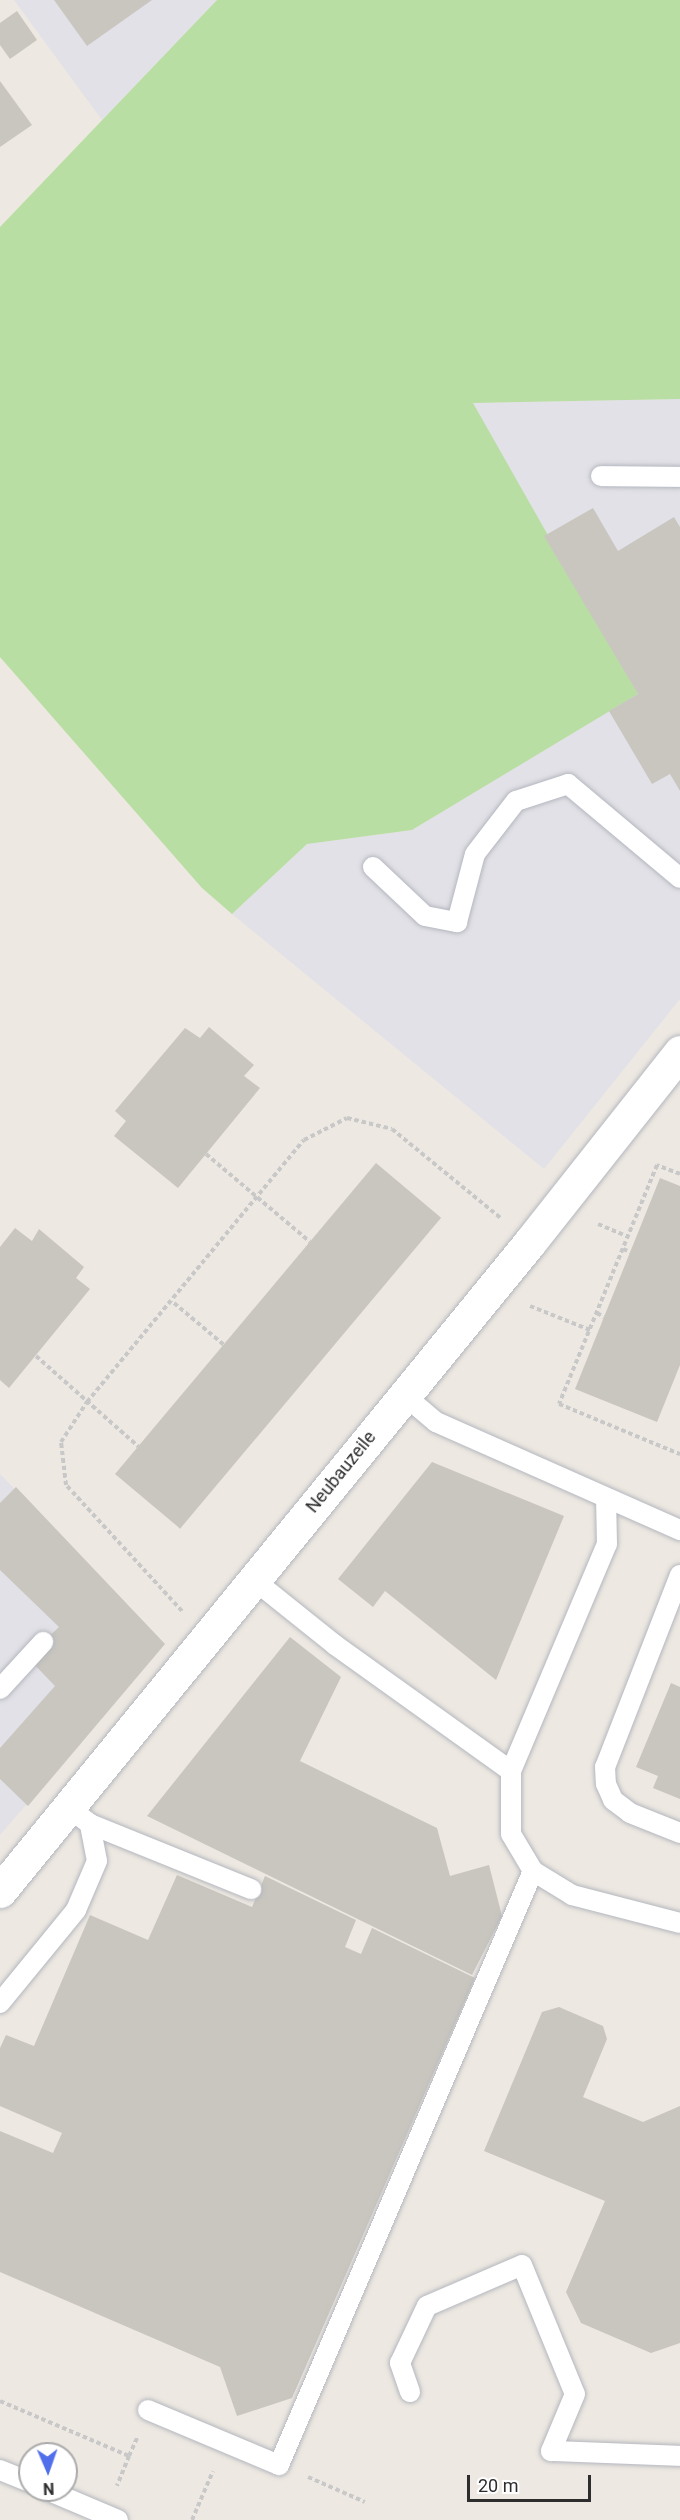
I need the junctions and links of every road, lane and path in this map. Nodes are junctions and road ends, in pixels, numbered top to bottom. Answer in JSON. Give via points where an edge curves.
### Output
{"nodes":[{"id":1,"x":601,"y":476,"type":"dead end"},
{"id":2,"x":680,"y":477,"type":"edge"},
{"id":3,"x":373,"y":867,"type":"dead end"},
{"id":4,"x":680,"y":878,"type":"edge"},
{"id":5,"x":680,"y":1052,"type":"edge"},
{"id":6,"x":206,"y":1154,"type":"dead end"},
{"id":7,"x":680,"y":1174,"type":"edge"},
{"id":8,"x":258,"y":1198,"type":"junction"},
{"id":9,"x":598,"y":1224,"type":"dead end"},
{"id":10,"x":628,"y":1237,"type":"junction"},
{"id":11,"x":310,"y":1242,"type":"dead end"},
{"id":12,"x":530,"y":1242,"type":"junction"},
{"id":13,"x":622,"y":1249,"type":"junction"},
{"id":14,"x":630,"y":1252,"type":"dead end"},
{"id":15,"x":174,"y":1302,"type":"junction"},
{"id":16,"x":530,"y":1306,"type":"dead end"},
{"id":17,"x":597,"y":1313,"type":"junction"},
{"id":18,"x":604,"y":1317,"type":"dead end"},
{"id":19,"x":590,"y":1330,"type":"junction"},
{"id":20,"x":224,"y":1345,"type":"dead end"},
{"id":21,"x":36,"y":1356,"type":"dead end"},
{"id":22,"x":404,"y":1395,"type":"junction"},
{"id":23,"x":87,"y":1402,"type":"junction"},
{"id":24,"x":139,"y":1447,"type":"dead end"},
{"id":25,"x":680,"y":1454,"type":"edge"},
{"id":26,"x":606,"y":1498,"type":"junction"},
{"id":27,"x":680,"y":1530,"type":"edge"},
{"id":28,"x":680,"y":1575,"type":"edge"},
{"id":29,"x":254,"y":1580,"type":"junction"},
{"id":30,"x":207,"y":1638,"type":"junction"},
{"id":31,"x":43,"y":1642,"type":"dead end"},
{"id":32,"x":0,"y":1689,"type":"edge"},
{"id":33,"x":511,"y":1771,"type":"junction"},
{"id":34,"x":79,"y":1816,"type":"junction"},
{"id":35,"x":680,"y":1833,"type":"edge"},
{"id":36,"x":533,"y":1870,"type":"junction"},
{"id":37,"x":251,"y":1889,"type":"dead end"},
{"id":38,"x":0,"y":1891,"type":"edge"},
{"id":39,"x":680,"y":1923,"type":"edge"},
{"id":40,"x":0,"y":2003,"type":"edge"},
{"id":41,"x":410,"y":2392,"type":"dead end"},
{"id":42,"x":0,"y":2400,"type":"edge"},
{"id":43,"x":148,"y":2410,"type":"dead end"},
{"id":44,"x":680,"y":2456,"type":"edge"},
{"id":45,"x":279,"y":2465,"type":"junction"},
{"id":46,"x":0,"y":2470,"type":"edge"},
{"id":47,"x":18,"y":2477,"type":"edge"},
{"id":48,"x":75,"y":2502,"type":"edge"},
{"id":49,"x":365,"y":2502,"type":"dead end"},
{"id":50,"x":111,"y":2517,"type":"edge"}],
"edges":[{"from":1,"to":2,"type":"lane"},
{"from":3,"to":4,"type":"lane","via":[[425,916],[457,922],[475,854],[516,801],[568,784]]},
{"from":5,"to":12,"type":"street","name":"Neubauzeile"},
{"from":6,"to":8,"type":"path"},
{"from":7,"to":10,"type":"path","via":[[657,1165]]},
{"from":8,"to":11,"type":"path"},
{"from":8,"to":12,"type":"path","via":[[304,1140],[346,1118],[392,1130]]},
{"from":8,"to":15,"type":"path"},
{"from":9,"to":10,"type":"path"},
{"from":10,"to":13,"type":"path"},
{"from":12,"to":22,"type":"street","name":"Neubauzeile"},
{"from":13,"to":14,"type":"path"},
{"from":13,"to":17,"type":"path"},
{"from":15,"to":20,"type":"path"},
{"from":15,"to":23,"type":"path"},
{"from":16,"to":19,"type":"path"},
{"from":17,"to":18,"type":"path"},
{"from":17,"to":19,"type":"path"},
{"from":19,"to":25,"type":"path","via":[[559,1404]]},
{"from":21,"to":23,"type":"path"},
{"from":22,"to":26,"type":"lane","via":[[436,1422]]},
{"from":22,"to":29,"type":"street","name":"Neubauzeile"},
{"from":23,"to":24,"type":"path"},
{"from":23,"to":30,"type":"path","via":[[61,1442],[66,1485]]},
{"from":26,"to":27,"type":"lane"},
{"from":26,"to":33,"type":"lane","via":[[607,1544]]},
{"from":28,"to":35,"type":"lane","via":[[605,1767],[606,1784],[614,1800],[630,1813]]},
{"from":29,"to":30,"type":"street","name":"Neubauzeile"},
{"from":29,"to":33,"type":"lane","via":[[335,1646]]},
{"from":30,"to":34,"type":"street","name":"Neubauzeile"},
{"from":31,"to":32,"type":"lane"},
{"from":33,"to":36,"type":"lane","via":[[511,1834]]},
{"from":34,"to":37,"type":"lane"},
{"from":34,"to":38,"type":"street","name":"Neubauzeile"},
{"from":34,"to":40,"type":"lane","via":[[97,1861],[76,1910]]},
{"from":36,"to":39,"type":"lane","via":[[572,1895]]},
{"from":36,"to":45,"type":"lane"},
{"from":41,"to":44,"type":"lane","via":[[400,2363],[427,2306],[522,2265],[575,2394],[551,2451]]},
{"from":42,"to":50,"type":"path","via":[[129,2456]]},
{"from":43,"to":45,"type":"lane"},
{"from":45,"to":49,"type":"path"},
{"from":46,"to":47,"type":"lane"},
{"from":48,"to":50,"type":"lane"}]}
